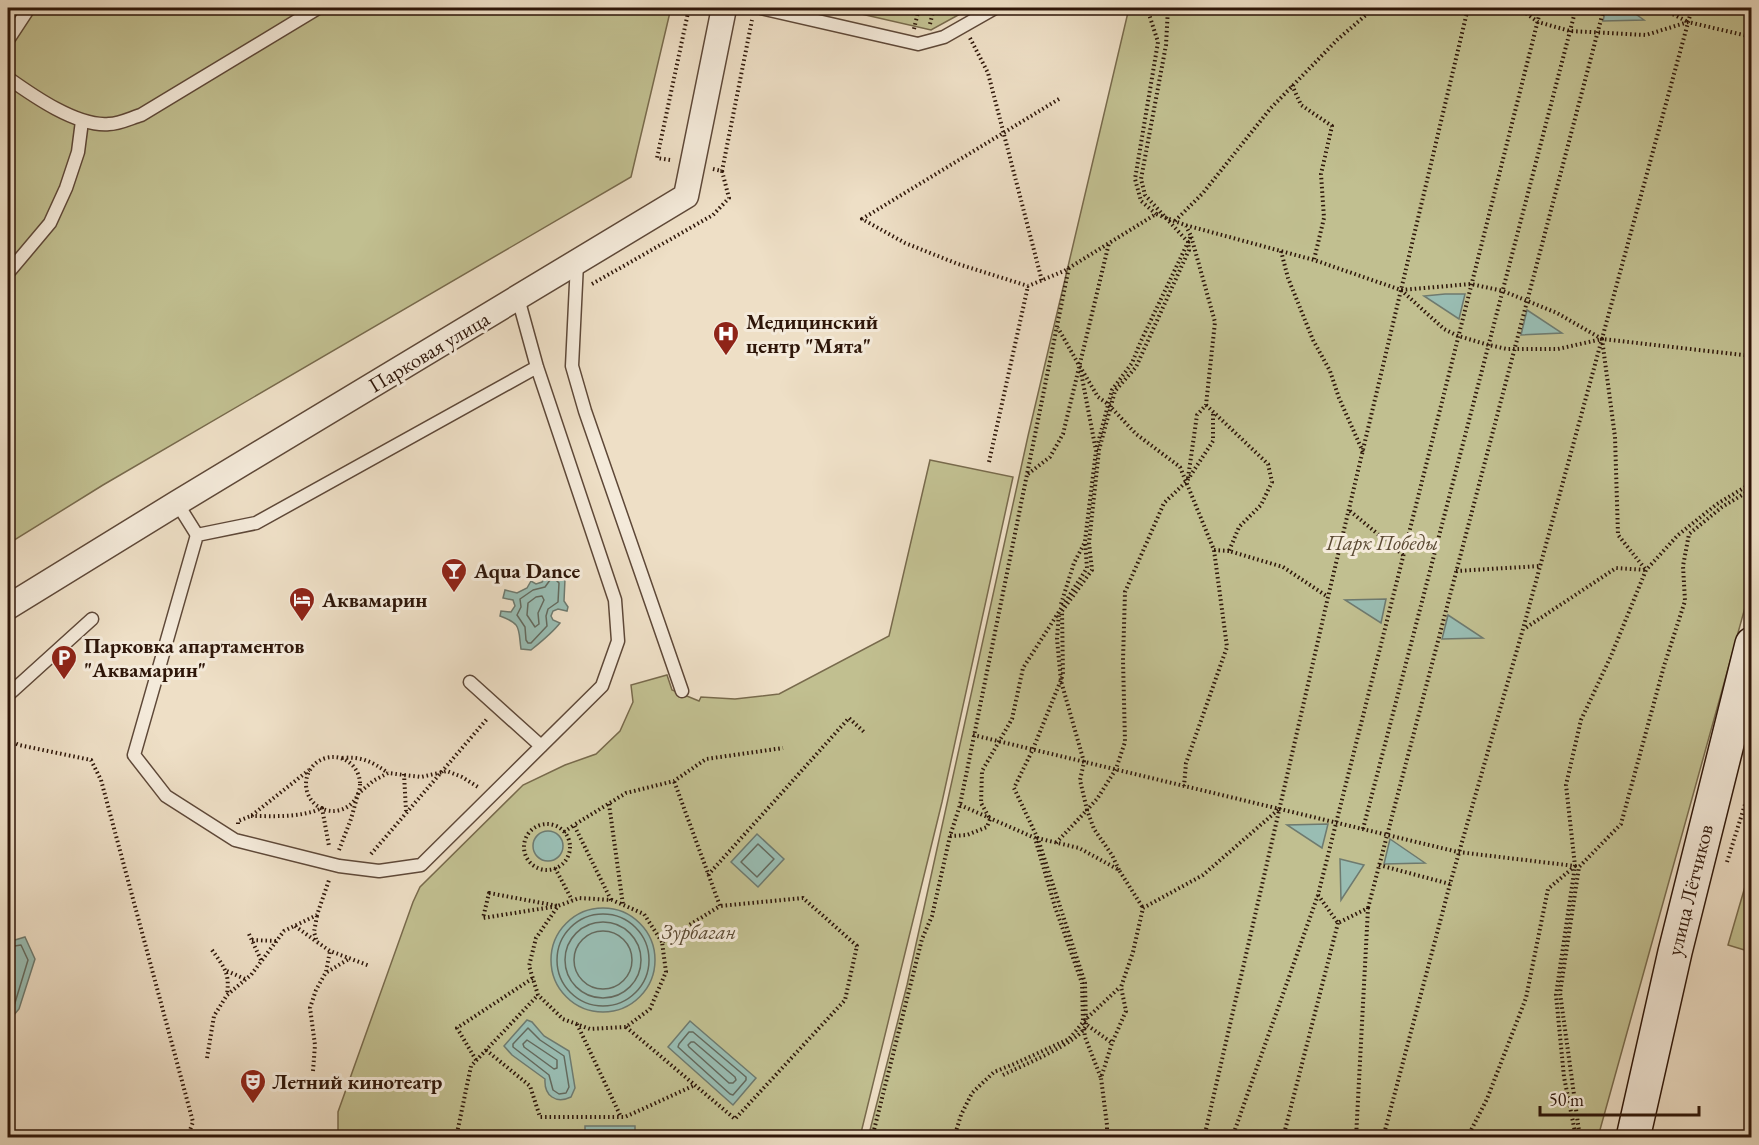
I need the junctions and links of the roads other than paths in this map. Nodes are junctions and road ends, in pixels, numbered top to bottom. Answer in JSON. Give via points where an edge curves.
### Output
{"nodes":[{"id":1,"x":28,"y":8,"type":"edge"},
{"id":2,"x":318,"y":8,"type":"edge"},
{"id":3,"x":724,"y":8,"type":"edge"},
{"id":4,"x":761,"y":8,"type":"edge"},
{"id":5,"x":995,"y":8,"type":"edge"},
{"id":6,"x":8,"y":40,"type":"edge"},
{"id":7,"x":8,"y":78,"type":"edge"},
{"id":8,"x":82,"y":121,"type":"junction"},
{"id":9,"x":577,"y":263,"type":"junction"},
{"id":10,"x":8,"y":273,"type":"edge"},
{"id":11,"x":518,"y":298,"type":"junction"},
{"id":12,"x":537,"y":367,"type":"junction"},
{"id":13,"x":177,"y":503,"type":"junction"},
{"id":14,"x":197,"y":535,"type":"junction"},
{"id":15,"x":8,"y":607,"type":"edge"},
{"id":16,"x":92,"y":619,"type":"dead end"},
{"id":17,"x":1752,"y":644,"type":"edge"},
{"id":18,"x":470,"y":682,"type":"dead end"},
{"id":19,"x":682,"y":691,"type":"dead end"},
{"id":20,"x":8,"y":695,"type":"edge"},
{"id":21,"x":541,"y":746,"type":"junction"},
{"id":22,"x":1633,"y":1137,"type":"edge"}],
"edges":[{"from":1,"to":6,"type":"lane"},
{"from":2,"to":8,"type":"lane","via":[[141,116],[108,124]]},
{"from":3,"to":9,"type":"street","name":"Парковая улица","via":[[686,196]]},
{"from":4,"to":5,"type":"lane","via":[[918,44],[944,37]]},
{"from":7,"to":8,"type":"lane","via":[[38,99]]},
{"from":8,"to":10,"type":"lane","via":[[78,152],[50,223]]},
{"from":9,"to":11,"type":"street","name":"Парковая улица"},
{"from":9,"to":19,"type":"lane","via":[[572,366]]},
{"from":11,"to":12,"type":"lane"},
{"from":11,"to":13,"type":"street","name":"Парковая улица"},
{"from":12,"to":14,"type":"lane","via":[[256,523]]},
{"from":12,"to":21,"type":"lane","via":[[615,600],[618,641],[602,686]]},
{"from":13,"to":14,"type":"lane"},
{"from":13,"to":15,"type":"street","name":"Парковая улица"},
{"from":14,"to":21,"type":"lane","via":[[134,755],[166,796],[235,840],[358,869],[379,871],[421,865]]},
{"from":16,"to":20,"type":"lane"},
{"from":17,"to":22,"type":"main road","name":"улица Лётчиков"},
{"from":18,"to":21,"type":"lane"}]}
